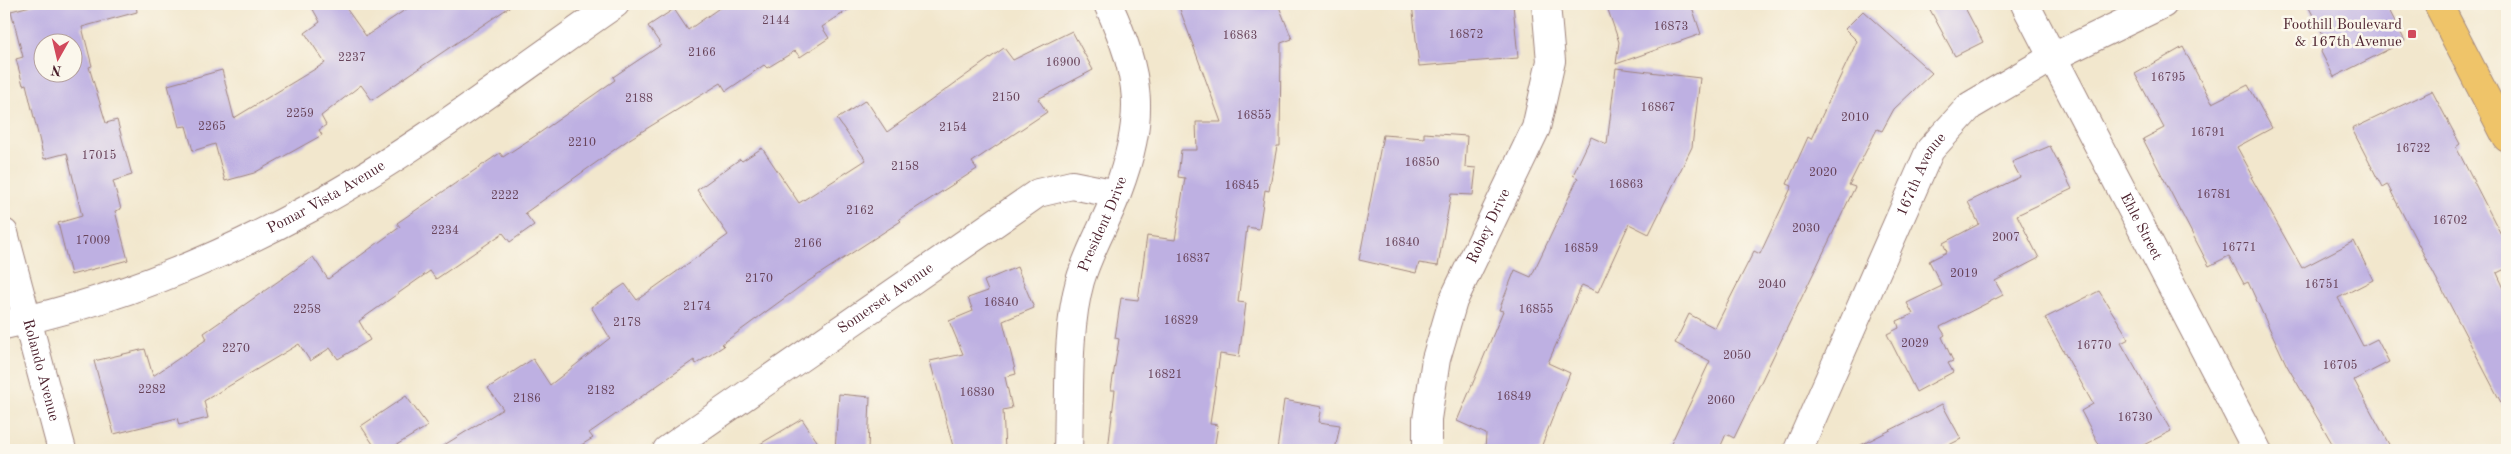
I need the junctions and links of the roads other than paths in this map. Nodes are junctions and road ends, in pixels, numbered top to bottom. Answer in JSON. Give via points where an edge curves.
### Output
{"nodes":[{"id":1,"x":615,"y":4,"type":"edge"},
{"id":2,"x":1108,"y":4,"type":"edge"},
{"id":3,"x":1546,"y":4,"type":"edge"},
{"id":4,"x":2026,"y":4,"type":"edge"},
{"id":5,"x":2163,"y":4,"type":"edge"},
{"id":6,"x":2438,"y":4,"type":"edge"},
{"id":7,"x":2053,"y":57,"type":"junction"},
{"id":8,"x":2507,"y":138,"type":"edge"},
{"id":9,"x":1117,"y":194,"type":"junction"},
{"id":10,"x":4,"y":233,"type":"edge"},
{"id":11,"x":15,"y":323,"type":"edge"},
{"id":12,"x":62,"y":450,"type":"edge"},
{"id":13,"x":668,"y":450,"type":"edge"},
{"id":14,"x":1068,"y":450,"type":"edge"},
{"id":15,"x":1427,"y":450,"type":"edge"},
{"id":16,"x":1798,"y":450,"type":"edge"},
{"id":17,"x":2257,"y":450,"type":"edge"}],
"edges":[{"from":1,"to":11,"type":"street","name":"Pomar Vista Avenue","via":[[374,170],[312,208],[157,281]]},
{"from":2,"to":9,"type":"street","name":"President Drive","via":[[1130,55],[1137,100],[1130,152]]},
{"from":3,"to":15,"type":"street","name":"Robey Drive","via":[[1551,61],[1536,128],[1453,301],[1436,359],[1427,419]]},
{"from":4,"to":7,"type":"street","name":"Ehle Street"},
{"from":5,"to":7,"type":"street","name":"167th Avenue"},
{"from":6,"to":8,"type":"main road"},
{"from":7,"to":16,"type":"street","name":"167th Avenue","via":[[1970,106],[1930,150]]},
{"from":7,"to":17,"type":"street","name":"Ehle Street"},
{"from":9,"to":13,"type":"street","name":"Somerset Avenue","via":[[1072,185],[1038,193]]},
{"from":9,"to":14,"type":"street","name":"President Drive","via":[[1080,281],[1072,328]]},
{"from":10,"to":11,"type":"street","name":"Rolando Avenue"},
{"from":11,"to":12,"type":"street","name":"Rolando Avenue"}]}
